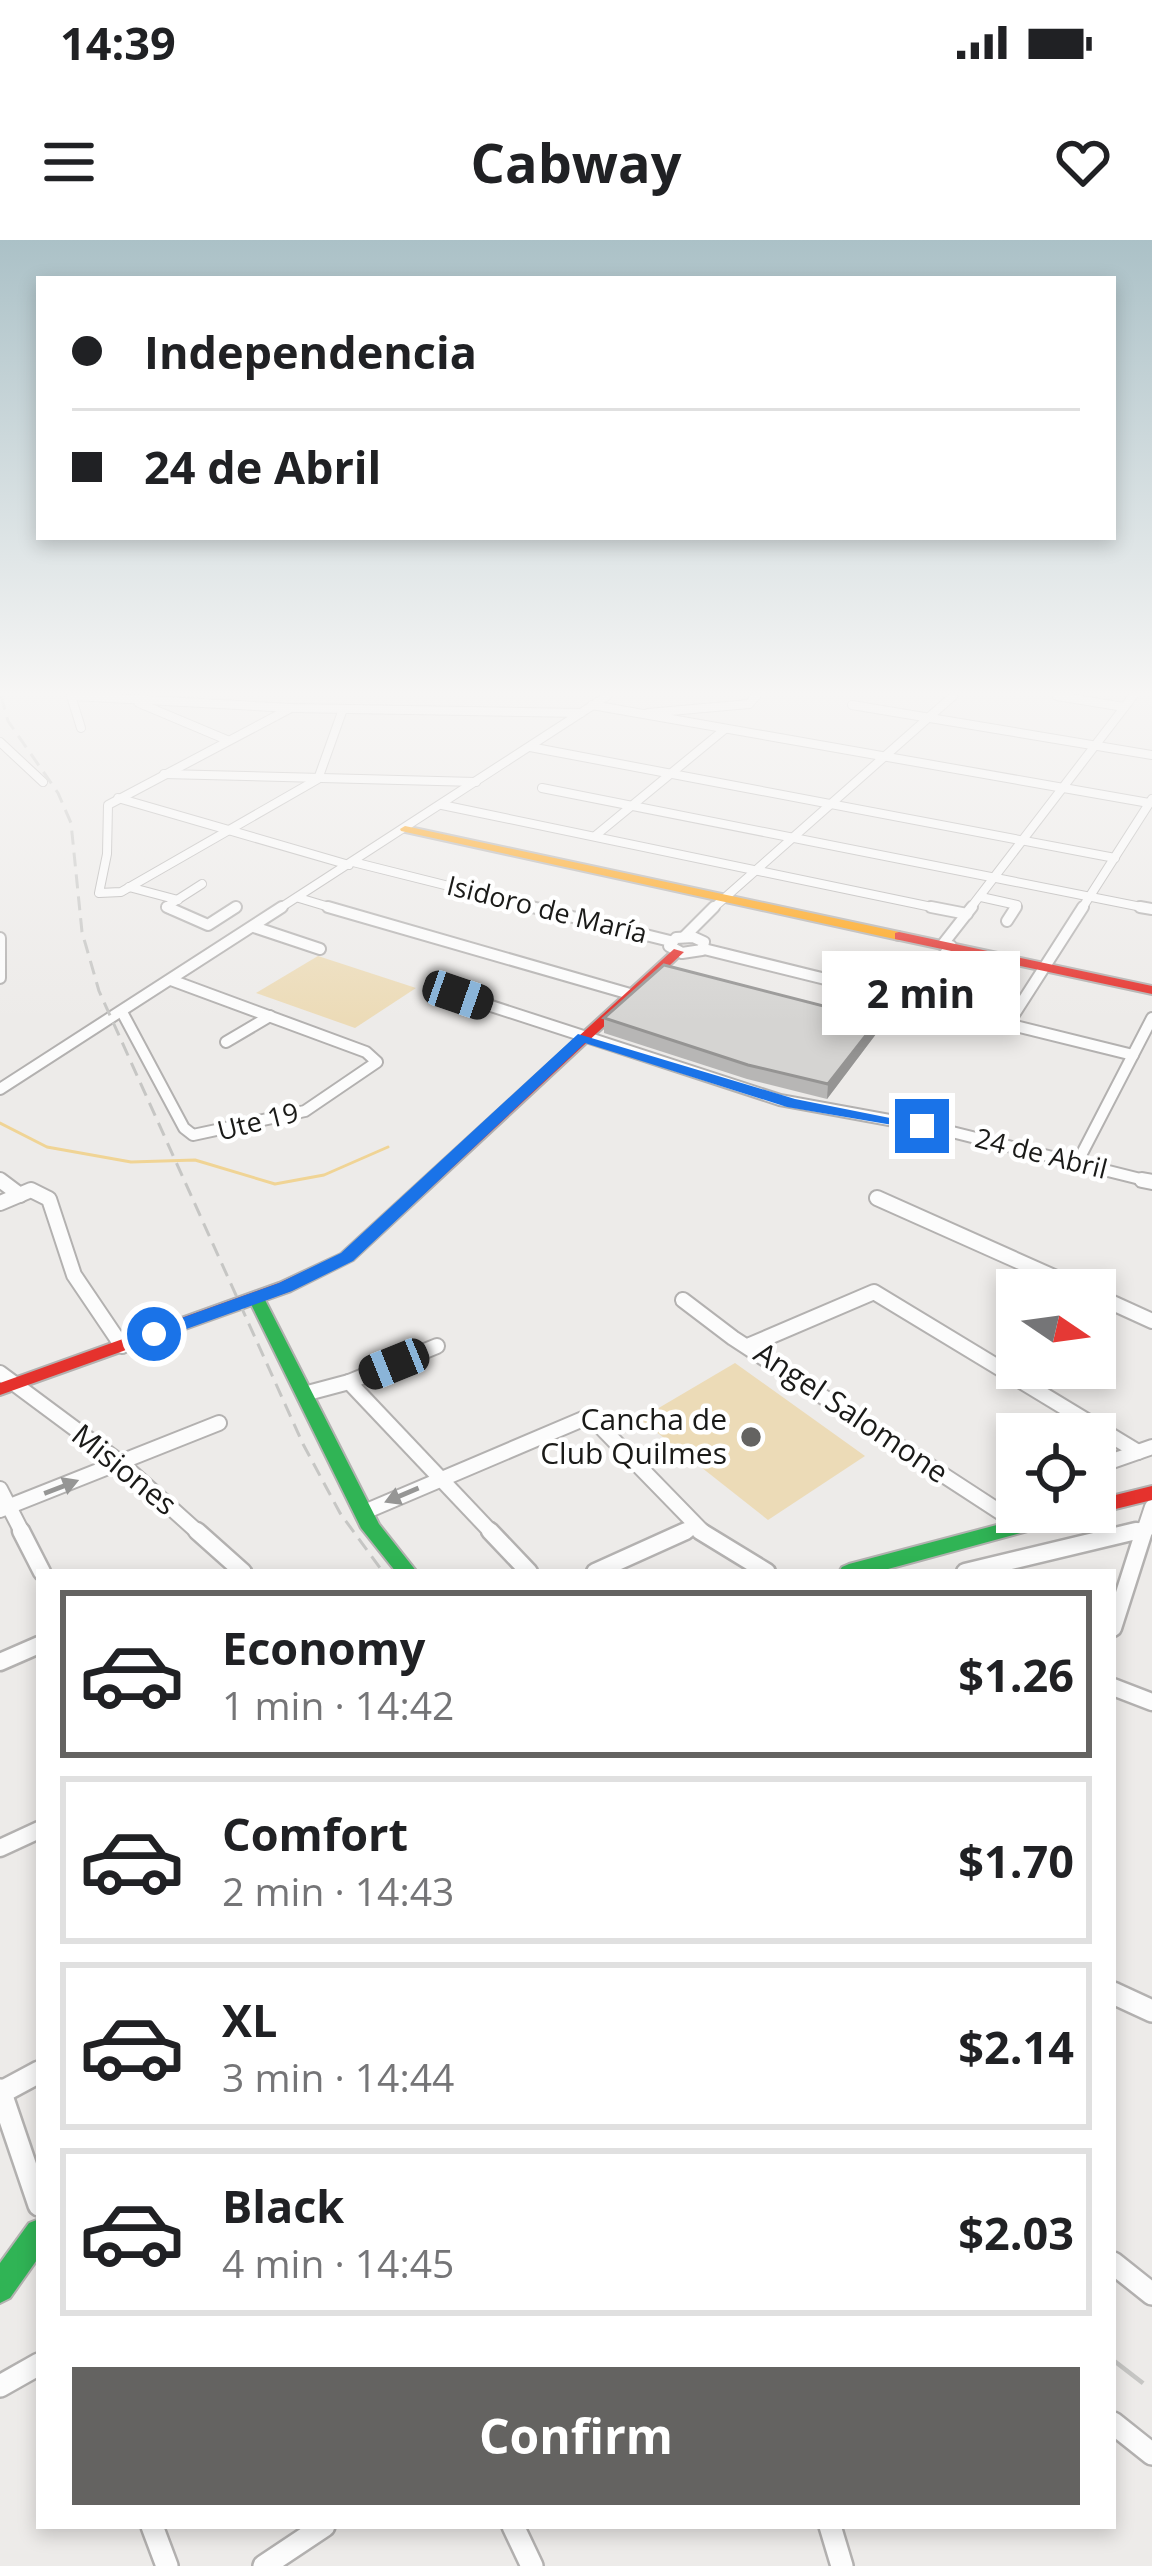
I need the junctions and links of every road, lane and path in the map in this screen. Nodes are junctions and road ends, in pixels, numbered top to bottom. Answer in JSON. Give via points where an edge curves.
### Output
{"nodes":[{"id":1,"x":828,"y":804,"type":"edge"},
{"id":2,"x":112,"y":805,"type":"edge"},
{"id":3,"x":140,"y":805,"type":"edge"},
{"id":4,"x":274,"y":805,"type":"edge"},
{"id":5,"x":442,"y":805,"type":"joint"},
{"id":6,"x":625,"y":805,"type":"edge"},
{"id":7,"x":831,"y":805,"type":"edge"},
{"id":8,"x":1051,"y":805,"type":"edge"},
{"id":9,"x":1148,"y":805,"type":"edge"},
{"id":10,"x":632,"y":806,"type":"junction"},
{"id":11,"x":405,"y":829,"type":"junction"},
{"id":12,"x":229,"y":831,"type":"junction"},
{"id":13,"x":595,"y":836,"type":"junction"},
{"id":14,"x":789,"y":837,"type":"junction"},
{"id":15,"x":1024,"y":841,"type":"junction"},
{"id":16,"x":1114,"y":858,"type":"junction"},
{"id":17,"x":351,"y":863,"type":"junction"},
{"id":18,"x":752,"y":869,"type":"junction"},
{"id":19,"x":995,"y":878,"type":"junction"},
{"id":20,"x":202,"y":884,"type":"dead end"},
{"id":21,"x":129,"y":887,"type":"junction"},
{"id":22,"x":721,"y":897,"type":"junction"},
{"id":23,"x":981,"y":897,"type":"junction"},
{"id":24,"x":1088,"y":897,"type":"junction"},
{"id":25,"x":299,"y":898,"type":"junction"},
{"id":26,"x":178,"y":900,"type":"junction"},
{"id":27,"x":1152,"y":909,"type":"edge"},
{"id":28,"x":967,"y":914,"type":"junction"},
{"id":29,"x":1007,"y":921,"type":"dead end"},
{"id":30,"x":257,"y":925,"type":"junction"},
{"id":31,"x":0,"y":938,"type":"edge"},
{"id":32,"x":677,"y":943,"type":"junction"},
{"id":33,"x":947,"y":945,"type":"junction"},
{"id":34,"x":320,"y":949,"type":"dead end"},
{"id":35,"x":1046,"y":967,"type":"junction"},
{"id":36,"x":0,"y":978,"type":"edge"},
{"id":37,"x":171,"y":980,"type":"junction"},
{"id":38,"x":1152,"y":990,"type":"edge"},
{"id":39,"x":445,"y":991,"type":"dead end"},
{"id":40,"x":880,"y":993,"type":"junction"},
{"id":41,"x":630,"y":994,"type":"junction"},
{"id":42,"x":117,"y":1016,"type":"junction"},
{"id":43,"x":270,"y":1016,"type":"junction"},
{"id":44,"x":1152,"y":1018,"type":"edge"},
{"id":45,"x":1008,"y":1024,"type":"junction"},
{"id":46,"x":583,"y":1037,"type":"junction"},
{"id":47,"x":226,"y":1042,"type":"dead end"},
{"id":48,"x":1133,"y":1055,"type":"junction"},
{"id":49,"x":3,"y":1085,"type":"edge"},
{"id":50,"x":1077,"y":1163,"type":"junction"},
{"id":51,"x":0,"y":1180,"type":"edge"},
{"id":52,"x":1152,"y":1182,"type":"edge"},
{"id":53,"x":20,"y":1195,"type":"junction"},
{"id":54,"x":877,"y":1198,"type":"dead end"},
{"id":55,"x":0,"y":1203,"type":"edge"},
{"id":56,"x":1036,"y":1269,"type":"edge"},
{"id":57,"x":256,"y":1298,"type":"junction"},
{"id":58,"x":683,"y":1300,"type":"dead end"},
{"id":59,"x":1116,"y":1305,"type":"edge"},
{"id":60,"x":1152,"y":1321,"type":"edge"},
{"id":61,"x":750,"y":1345,"type":"junction"},
{"id":62,"x":122,"y":1346,"type":"junction"},
{"id":63,"x":437,"y":1346,"type":"dead end"},
{"id":64,"x":5,"y":1382,"type":"edge"},
{"id":65,"x":350,"y":1382,"type":"junction"},
{"id":66,"x":304,"y":1394,"type":"junction"},
{"id":67,"x":220,"y":1424,"type":"dead end"},
{"id":68,"x":1145,"y":1449,"type":"edge"},
{"id":69,"x":1116,"y":1459,"type":"edge"},
{"id":70,"x":122,"y":1463,"type":"junction"},
{"id":71,"x":442,"y":1478,"type":"junction"},
{"id":72,"x":0,"y":1489,"type":"edge"},
{"id":73,"x":1152,"y":1493,"type":"edge"},
{"id":74,"x":1116,"y":1502,"type":"edge"},
{"id":75,"x":1152,"y":1507,"type":"edge"},
{"id":76,"x":5,"y":1509,"type":"edge"},
{"id":77,"x":996,"y":1510,"type":"edge"},
{"id":78,"x":362,"y":1513,"type":"junction"},
{"id":79,"x":694,"y":1527,"type":"junction"},
{"id":80,"x":1149,"y":1527,"type":"edge"},
{"id":81,"x":998,"y":1533,"type":"edge"},
{"id":82,"x":895,"y":1566,"type":"edge"},
{"id":83,"x":40,"y":1569,"type":"edge"},
{"id":84,"x":232,"y":1569,"type":"edge"},
{"id":85,"x":405,"y":1569,"type":"edge"},
{"id":86,"x":526,"y":1569,"type":"edge"},
{"id":87,"x":602,"y":1569,"type":"edge"},
{"id":88,"x":762,"y":1569,"type":"edge"},
{"id":89,"x":977,"y":1569,"type":"edge"},
{"id":90,"x":1116,"y":1620,"type":"edge"},
{"id":91,"x":36,"y":1647,"type":"edge"},
{"id":92,"x":0,"y":1662,"type":"edge"},
{"id":93,"x":1116,"y":1689,"type":"edge"},
{"id":94,"x":1152,"y":1702,"type":"edge"},
{"id":95,"x":36,"y":1831,"type":"edge"},
{"id":96,"x":0,"y":1848,"type":"edge"},
{"id":97,"x":1116,"y":1994,"type":"edge"},
{"id":98,"x":1152,"y":2011,"type":"edge"},
{"id":99,"x":36,"y":2074,"type":"edge"},
{"id":100,"x":0,"y":2092,"type":"edge"},
{"id":101,"x":36,"y":2196,"type":"edge"},
{"id":102,"x":36,"y":2237,"type":"edge"},
{"id":103,"x":1116,"y":2266,"type":"edge"},
{"id":104,"x":0,"y":2288,"type":"edge"},
{"id":105,"x":1152,"y":2294,"type":"edge"},
{"id":106,"x":36,"y":2366,"type":"edge"},
{"id":107,"x":0,"y":2386,"type":"edge"},
{"id":108,"x":1116,"y":2425,"type":"edge"},
{"id":109,"x":1152,"y":2454,"type":"edge"},
{"id":110,"x":153,"y":2529,"type":"edge"},
{"id":111,"x":320,"y":2529,"type":"edge"},
{"id":112,"x":514,"y":2529,"type":"edge"},
{"id":113,"x":831,"y":2529,"type":"edge"},
{"id":114,"x":166,"y":2566,"type":"edge"},
{"id":115,"x":264,"y":2566,"type":"edge"},
{"id":116,"x":532,"y":2566,"type":"edge"},
{"id":117,"x":842,"y":2566,"type":"edge"}],
"edges":[{"from":1,"to":14,"type":"street"},
{"from":2,"to":21,"type":"street","via":[[99,892]]},
{"from":3,"to":12,"type":"street","name":"Isidoro de María"},
{"from":4,"to":12,"type":"street"},
{"from":5,"to":11,"type":"street"},
{"from":5,"to":13,"type":"street"},
{"from":6,"to":10,"type":"street"},
{"from":7,"to":15,"type":"street"},
{"from":8,"to":15,"type":"street"},
{"from":9,"to":16,"type":"street"},
{"from":10,"to":13,"type":"street"},
{"from":10,"to":14,"type":"street"},
{"from":11,"to":17,"type":"street"},
{"from":11,"to":22,"type":"street"},
{"from":12,"to":17,"type":"street","name":"Isidoro de María"},
{"from":12,"to":21,"type":"street"},
{"from":13,"to":18,"type":"street"},
{"from":14,"to":18,"type":"street"},
{"from":14,"to":19,"type":"street"},
{"from":15,"to":16,"type":"street"},
{"from":15,"to":19,"type":"street"},
{"from":16,"to":24,"type":"street"},
{"from":17,"to":25,"type":"street"},
{"from":17,"to":32,"type":"street","name":"Isidoro de María"},
{"from":18,"to":22,"type":"street"},
{"from":18,"to":28,"type":"street"},
{"from":19,"to":23,"type":"street"},
{"from":19,"to":24,"type":"street"},
{"from":20,"to":26,"type":"street"},
{"from":21,"to":26,"type":"street"},
{"from":22,"to":32,"type":"street"},
{"from":22,"to":33,"type":"street"},
{"from":23,"to":28,"type":"street"},
{"from":23,"to":29,"type":"street","via":[[1017,904]]},
{"from":24,"to":27,"type":"street"},
{"from":24,"to":35,"type":"street"},
{"from":25,"to":30,"type":"street"},
{"from":25,"to":41,"type":"street"},
{"from":26,"to":30,"type":"street","via":[[166,907],[191,921],[208,925],[231,910]]},
{"from":28,"to":33,"type":"street"},
{"from":30,"to":34,"type":"street"},
{"from":30,"to":37,"type":"street"},
{"from":31,"to":36,"type":"street"},
{"from":32,"to":40,"type":"street"},
{"from":32,"to":41,"type":"street"},
{"from":33,"to":35,"type":"street"},
{"from":33,"to":40,"type":"street","via":[[921,984],[892,984]]},
{"from":35,"to":38,"type":"street"},
{"from":35,"to":45,"type":"street"},
{"from":37,"to":42,"type":"street"},
{"from":37,"to":43,"type":"street"},
{"from":39,"to":46,"type":"street","name":"24 de Abril"},
{"from":40,"to":45,"type":"street"},
{"from":41,"to":46,"type":"street"},
{"from":42,"to":43,"type":"street","name":"Ute 19","via":[[193,1136],[304,1111],[377,1059]]},
{"from":42,"to":49,"type":"street"},
{"from":43,"to":47,"type":"street"},
{"from":44,"to":48,"type":"street"},
{"from":45,"to":48,"type":"street"},
{"from":46,"to":50,"type":"street","name":"24 de Abril","via":[[792,1104]]},
{"from":46,"to":57,"type":"street","via":[[358,1249]]},
{"from":48,"to":50,"type":"street"},
{"from":50,"to":52,"type":"street","name":"24 de Abril"},
{"from":51,"to":53,"type":"street"},
{"from":53,"to":55,"type":"street"},
{"from":53,"to":62,"type":"street","via":[[31,1190],[49,1199],[74,1275]]},
{"from":54,"to":56,"type":"street"},
{"from":57,"to":62,"type":"street"},
{"from":57,"to":66,"type":"street"},
{"from":58,"to":61,"type":"street","name":"Angel Salomone"},
{"from":59,"to":60,"type":"street"},
{"from":61,"to":68,"type":"street","via":[[874,1292]]},
{"from":61,"to":77,"type":"street","name":"Angel Salomone"},
{"from":62,"to":64,"type":"street"},
{"from":63,"to":65,"type":"street"},
{"from":64,"to":70,"type":"street","name":"Misiones"},
{"from":65,"to":66,"type":"street"},
{"from":65,"to":71,"type":"street"},
{"from":66,"to":78,"type":"street"},
{"from":67,"to":70,"type":"street"},
{"from":68,"to":69,"type":"street"},
{"from":76,"to":70,"type":"street","one_way":true},
{"from":70,"to":84,"type":"street","name":"Misiones"},
{"from":71,"to":78,"type":"street","one_way":true},
{"from":71,"to":79,"type":"street","via":[[583,1419],[602,1425]]},
{"from":71,"to":86,"type":"street"},
{"from":72,"to":76,"type":"street"},
{"from":73,"to":74,"type":"street"},
{"from":75,"to":80,"type":"street"},
{"from":76,"to":83,"type":"street"},
{"from":78,"to":85,"type":"street"},
{"from":79,"to":87,"type":"street"},
{"from":79,"to":88,"type":"street"},
{"from":80,"to":89,"type":"street"},
{"from":80,"to":90,"type":"street"},
{"from":81,"to":82,"type":"street"},
{"from":91,"to":92,"type":"street"},
{"from":93,"to":94,"type":"street"},
{"from":95,"to":96,"type":"street"},
{"from":97,"to":98,"type":"street"},
{"from":99,"to":100,"type":"street"},
{"from":100,"to":101,"type":"street"},
{"from":102,"to":104,"type":"street"},
{"from":103,"to":105,"type":"street"},
{"from":106,"to":107,"type":"street"},
{"from":108,"to":109,"type":"street"},
{"from":110,"to":114,"type":"street"},
{"from":111,"to":115,"type":"street"},
{"from":112,"to":116,"type":"street"},
{"from":113,"to":117,"type":"street"}]}
